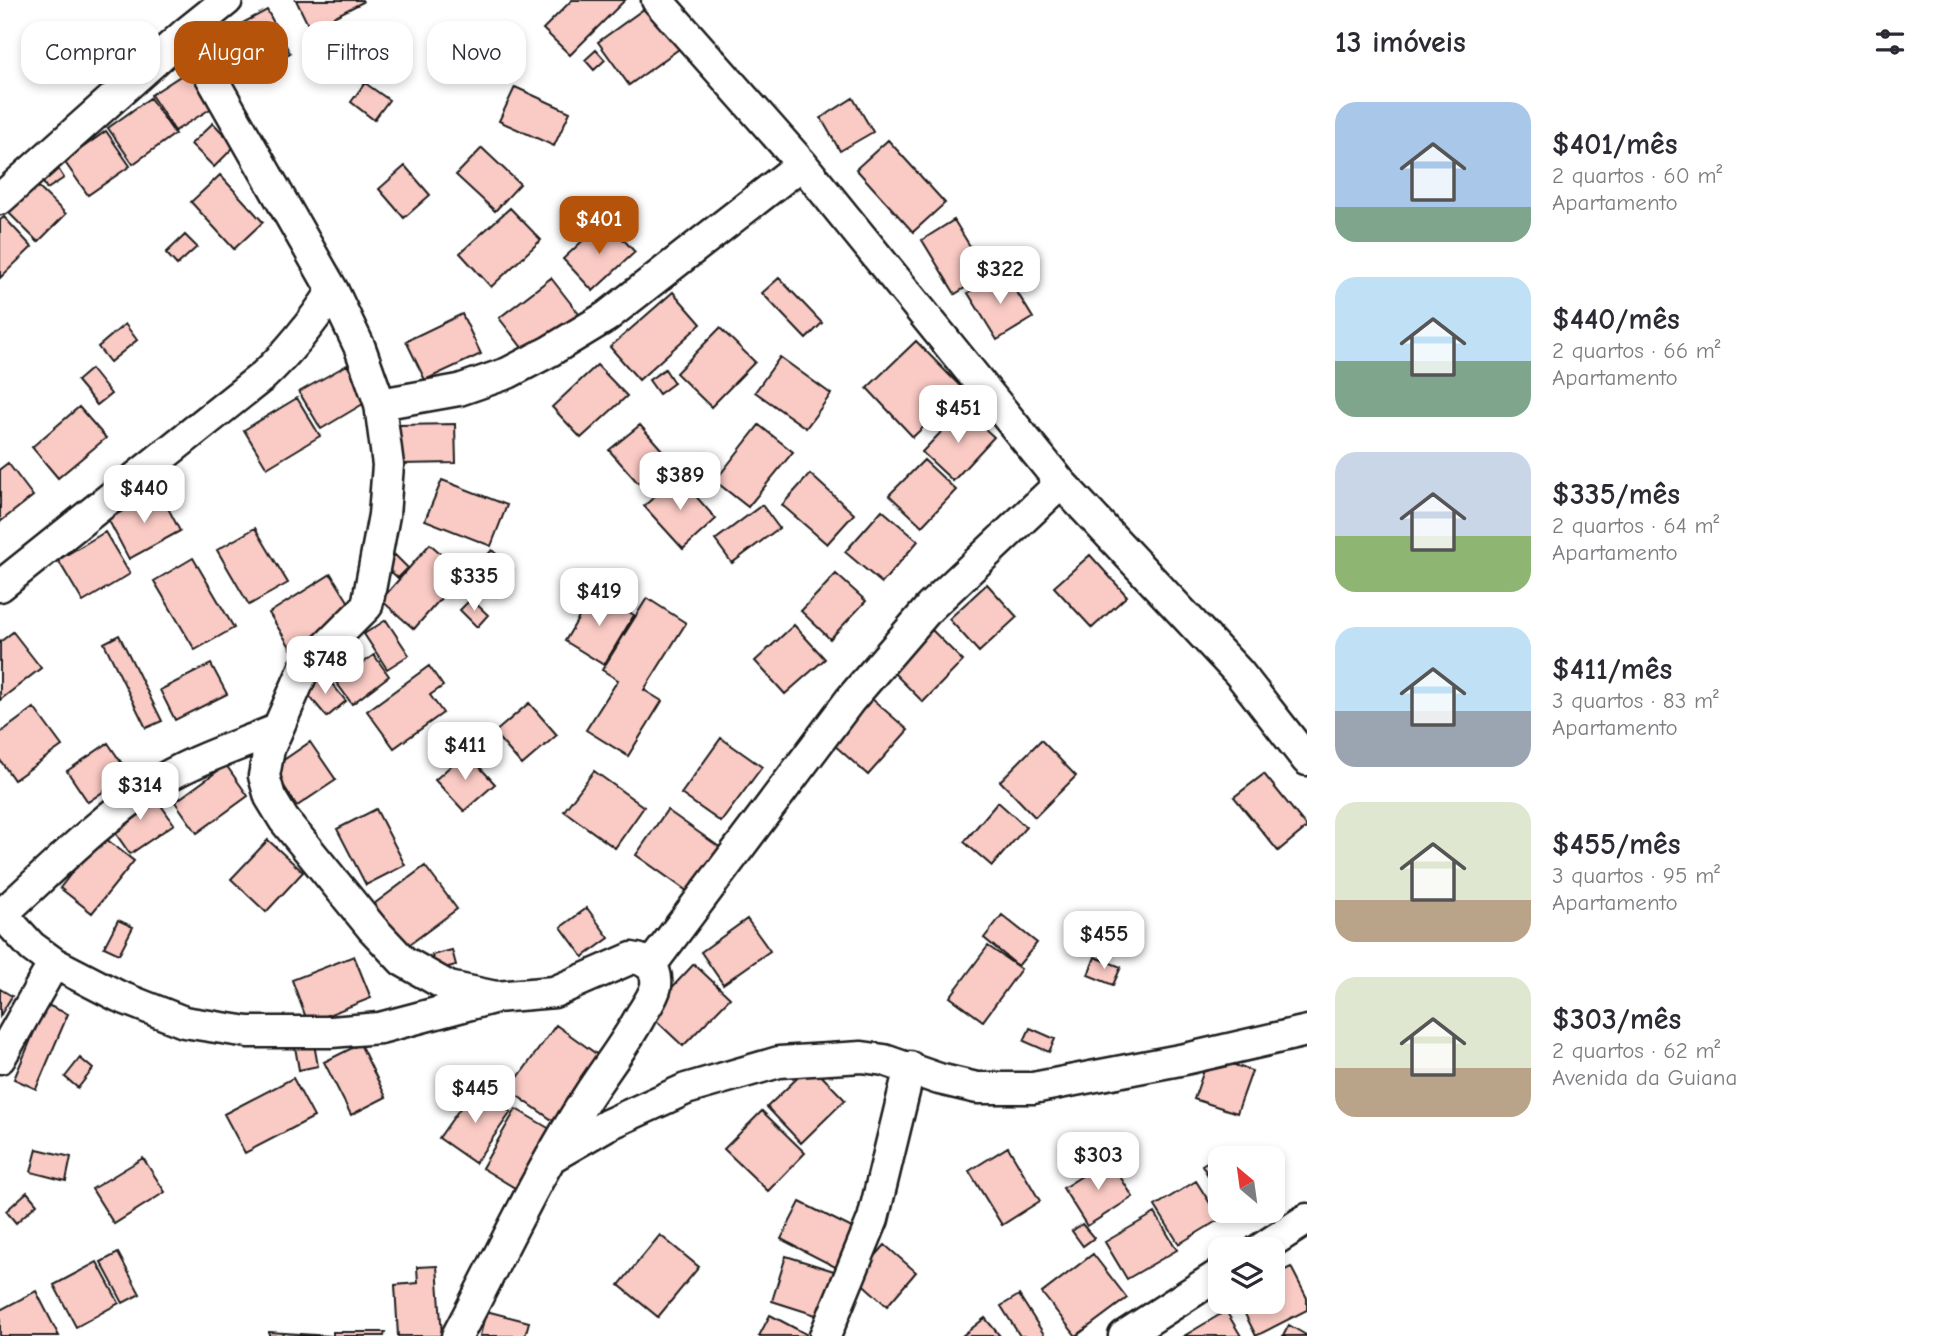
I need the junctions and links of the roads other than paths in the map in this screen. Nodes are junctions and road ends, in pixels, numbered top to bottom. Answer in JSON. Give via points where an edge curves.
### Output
{"nodes":[{"id":1,"x":227,"y":0,"type":"edge"},
{"id":2,"x":657,"y":0,"type":"edge"},
{"id":3,"x":201,"y":21,"type":"edge"},
{"id":4,"x":174,"y":44,"type":"edge"},
{"id":5,"x":215,"y":84,"type":"edge"},
{"id":6,"x":802,"y":164,"type":"junction"},
{"id":7,"x":0,"y":199,"type":"edge"},
{"id":8,"x":333,"y":291,"type":"junction"},
{"id":9,"x":380,"y":404,"type":"junction"},
{"id":10,"x":1061,"y":483,"type":"junction"},
{"id":11,"x":0,"y":586,"type":"edge"},
{"id":12,"x":276,"y":730,"type":"junction"},
{"id":13,"x":1307,"y":760,"type":"edge"},
{"id":14,"x":1,"y":913,"type":"edge"},
{"id":15,"x":54,"y":963,"type":"junction"},
{"id":16,"x":651,"y":965,"type":"junction"},
{"id":17,"x":496,"y":997,"type":"junction"},
{"id":18,"x":1307,"y":1031,"type":"edge"},
{"id":19,"x":0,"y":1058,"type":"edge"},
{"id":20,"x":910,"y":1067,"type":"junction"},
{"id":21,"x":552,"y":1157,"type":"junction"},
{"id":22,"x":1307,"y":1219,"type":"edge"},
{"id":23,"x":1279,"y":1237,"type":"edge"},
{"id":24,"x":1208,"y":1282,"type":"edge"},
{"id":25,"x":1128,"y":1335,"type":"edge"},
{"id":26,"x":457,"y":1336,"type":"edge"},
{"id":27,"x":825,"y":1336,"type":"edge"}],
"edges":[{"from":1,"to":3,"type":"street"},
{"from":2,"to":6,"type":"street"},
{"from":4,"to":7,"type":"street"},
{"from":5,"to":8,"type":"street"},
{"from":6,"to":9,"type":"street","via":[[606,317],[550,351],[509,373],[458,390]]},
{"from":6,"to":10,"type":"street"},
{"from":8,"to":9,"type":"street"},
{"from":8,"to":11,"type":"street","via":[[291,350],[263,376]]},
{"from":9,"to":12,"type":"street","via":[[388,466],[367,606],[304,669]]},
{"from":10,"to":13,"type":"street","via":[[1239,673]]},
{"from":10,"to":16,"type":"street","via":[[930,607],[859,690]]},
{"from":12,"to":14,"type":"street","via":[[155,784]]},
{"from":12,"to":17,"type":"street","via":[[264,776],[270,797],[349,901],[403,961],[449,987]]},
{"from":14,"to":15,"type":"street"},
{"from":15,"to":17,"type":"street","via":[[118,996],[184,1022],[248,1032],[380,1028]]},
{"from":15,"to":19,"type":"street"},
{"from":16,"to":17,"type":"street","via":[[632,958],[554,992]]},
{"from":16,"to":21,"type":"street","via":[[656,987],[623,1048]]},
{"from":18,"to":20,"type":"street","via":[[1033,1088],[977,1088]]},
{"from":20,"to":21,"type":"street","via":[[862,1057],[779,1062],[686,1089],[607,1125]]},
{"from":20,"to":27,"type":"street","via":[[873,1219]]},
{"from":21,"to":26,"type":"street"},
{"from":22,"to":23,"type":"street"},
{"from":24,"to":25,"type":"street"}]}
